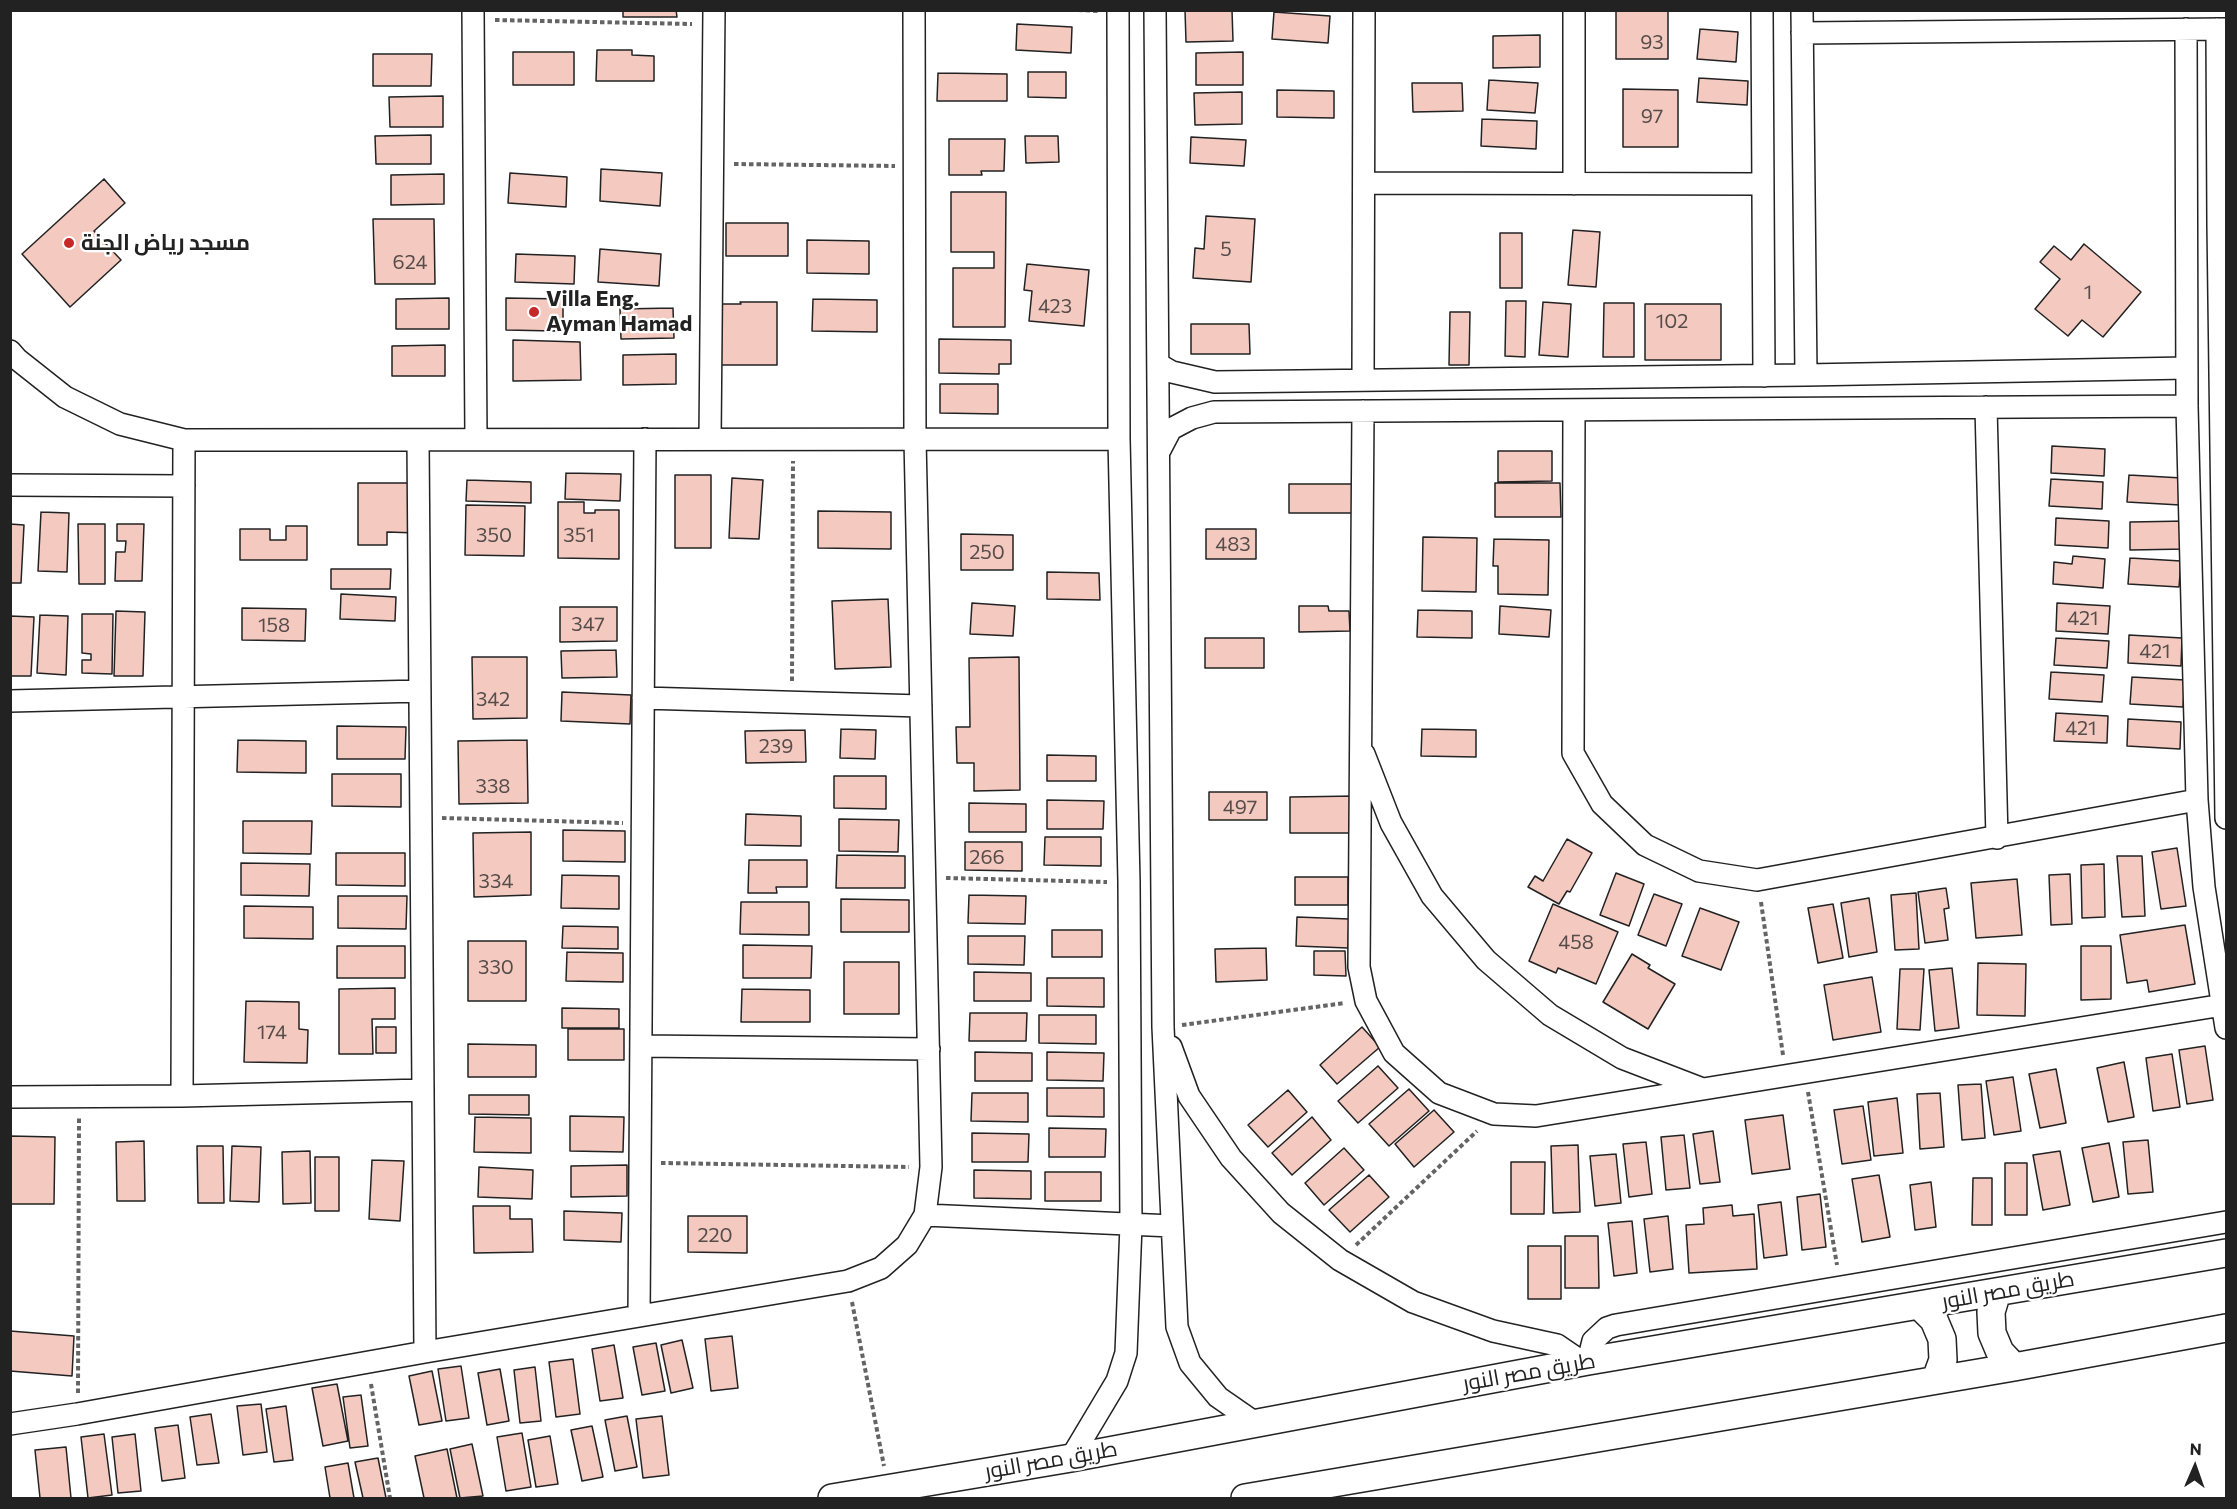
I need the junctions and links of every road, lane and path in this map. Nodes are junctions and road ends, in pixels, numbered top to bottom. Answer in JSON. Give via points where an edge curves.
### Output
{"nodes":[{"id":1,"x":914,"y":10,"type":"edge"},
{"id":2,"x":1118,"y":10,"type":"edge"},
{"id":3,"x":1155,"y":10,"type":"edge"},
{"id":4,"x":1364,"y":10,"type":"edge"},
{"id":5,"x":1574,"y":10,"type":"edge"},
{"id":6,"x":1762,"y":10,"type":"edge"},
{"id":7,"x":1802,"y":10,"type":"edge"},
{"id":8,"x":473,"y":15,"type":"edge"},
{"id":9,"x":714,"y":17,"type":"edge"},
{"id":10,"x":2186,"y":29,"type":"junction"},
{"id":11,"x":2222,"y":29,"type":"edge"},
{"id":12,"x":1802,"y":33,"type":"junction"},
{"id":13,"x":2187,"y":71,"type":"junction"},
{"id":14,"x":2217,"y":72,"type":"junction"},
{"id":15,"x":712,"y":163,"type":"junction"},
{"id":16,"x":914,"y":167,"type":"junction"},
{"id":17,"x":1364,"y":183,"type":"junction"},
{"id":18,"x":1574,"y":184,"type":"junction"},
{"id":19,"x":1762,"y":184,"type":"junction"},
{"id":20,"x":2222,"y":224,"type":"edge"},
{"id":21,"x":10,"y":351,"type":"edge"},
{"id":22,"x":1160,"y":365,"type":"junction"},
{"id":23,"x":2187,"y":368,"type":"junction"},
{"id":24,"x":1806,"y":375,"type":"junction"},
{"id":25,"x":1764,"y":376,"type":"junction"},
{"id":26,"x":1363,"y":380,"type":"junction"},
{"id":27,"x":2187,"y":406,"type":"junction"},
{"id":28,"x":1986,"y":407,"type":"junction"},
{"id":29,"x":1574,"y":410,"type":"junction"},
{"id":30,"x":1363,"y":411,"type":"junction"},
{"id":31,"x":710,"y":439,"type":"junction"},
{"id":32,"x":793,"y":439,"type":"junction"},
{"id":33,"x":915,"y":439,"type":"junction"},
{"id":34,"x":1119,"y":439,"type":"junction"},
{"id":35,"x":184,"y":440,"type":"junction"},
{"id":36,"x":418,"y":440,"type":"junction"},
{"id":37,"x":476,"y":440,"type":"junction"},
{"id":38,"x":645,"y":440,"type":"junction"},
{"id":39,"x":1159,"y":450,"type":"junction"},
{"id":40,"x":10,"y":484,"type":"edge"},
{"id":41,"x":184,"y":486,"type":"junction"},
{"id":42,"x":2223,"y":600,"type":"junction"},
{"id":43,"x":2192,"y":601,"type":"junction"},
{"id":44,"x":420,"y":691,"type":"junction"},
{"id":45,"x":183,"y":696,"type":"junction"},
{"id":46,"x":643,"y":698,"type":"junction"},
{"id":47,"x":10,"y":701,"type":"edge"},
{"id":48,"x":792,"y":702,"type":"junction"},
{"id":49,"x":921,"y":706,"type":"junction"},
{"id":50,"x":1360,"y":744,"type":"junction"},
{"id":51,"x":2198,"y":800,"type":"junction"},
{"id":52,"x":2226,"y":806,"type":"edge"},
{"id":53,"x":420,"y":817,"type":"junction"},
{"id":54,"x":1161,"y":822,"type":"junction"},
{"id":55,"x":642,"y":823,"type":"junction"},
{"id":56,"x":1127,"y":823,"type":"junction"},
{"id":57,"x":1997,"y":838,"type":"junction"},
{"id":58,"x":925,"y":877,"type":"junction"},
{"id":59,"x":1757,"y":880,"type":"junction"},
{"id":60,"x":1129,"y":882,"type":"junction"},
{"id":61,"x":1366,"y":1001,"type":"junction"},
{"id":62,"x":2223,"y":1005,"type":"junction"},
{"id":63,"x":1163,"y":1027,"type":"junction"},
{"id":64,"x":2226,"y":1028,"type":"edge"},
{"id":65,"x":641,"y":1046,"type":"junction"},
{"id":66,"x":929,"y":1049,"type":"junction"},
{"id":67,"x":1795,"y":1073,"type":"junction"},
{"id":68,"x":1701,"y":1088,"type":"junction"},
{"id":69,"x":423,"y":1090,"type":"junction"},
{"id":70,"x":79,"y":1096,"type":"junction"},
{"id":71,"x":182,"y":1096,"type":"junction"},
{"id":72,"x":10,"y":1097,"type":"edge"},
{"id":73,"x":1494,"y":1114,"type":"junction"},
{"id":74,"x":640,"y":1163,"type":"junction"},
{"id":75,"x":931,"y":1167,"type":"junction"},
{"id":76,"x":925,"y":1215,"type":"junction"},
{"id":77,"x":2226,"y":1222,"type":"edge"},
{"id":78,"x":1131,"y":1225,"type":"junction"},
{"id":79,"x":1172,"y":1226,"type":"junction"},
{"id":80,"x":2226,"y":1253,"type":"edge"},
{"id":81,"x":1340,"y":1260,"type":"junction"},
{"id":82,"x":848,"y":1281,"type":"junction"},
{"id":83,"x":1841,"y":1287,"type":"junction"},
{"id":84,"x":1996,"y":1292,"type":"junction"},
{"id":85,"x":1919,"y":1305,"type":"junction"},
{"id":86,"x":639,"y":1316,"type":"junction"},
{"id":87,"x":2226,"y":1328,"type":"edge"},
{"id":88,"x":425,"y":1352,"type":"junction"},
{"id":89,"x":367,"y":1362,"type":"junction"},
{"id":90,"x":1585,"y":1362,"type":"junction"},
{"id":91,"x":2014,"y":1367,"type":"junction"},
{"id":92,"x":1936,"y":1380,"type":"junction"},
{"id":93,"x":77,"y":1414,"type":"junction"},
{"id":94,"x":1254,"y":1422,"type":"junction"},
{"id":95,"x":10,"y":1424,"type":"edge"},
{"id":96,"x":1071,"y":1458,"type":"junction"},
{"id":97,"x":888,"y":1489,"type":"junction"},
{"id":98,"x":390,"y":1498,"type":"edge"},
{"id":99,"x":832,"y":1498,"type":"edge"},
{"id":100,"x":1245,"y":1498,"type":"edge"}],
"edges":[{"from":1,"to":16,"type":"street"},
{"from":2,"to":34,"type":"street"},
{"from":3,"to":22,"type":"street"},
{"from":4,"to":17,"type":"street"},
{"from":5,"to":18,"type":"street"},
{"from":6,"to":19,"type":"street"},
{"from":7,"to":12,"type":"street"},
{"from":8,"to":9,"type":"path"},
{"from":8,"to":37,"type":"street"},
{"from":9,"to":15,"type":"street"},
{"from":10,"to":11,"type":"street"},
{"from":10,"to":12,"type":"street"},
{"from":10,"to":13,"type":"street"},
{"from":11,"to":14,"type":"street"},
{"from":12,"to":24,"type":"street"},
{"from":13,"to":14,"type":"street","via":[[2199,67]]},
{"from":13,"to":23,"type":"street"},
{"from":14,"to":20,"type":"street"},
{"from":15,"to":16,"type":"path"},
{"from":15,"to":31,"type":"street"},
{"from":16,"to":33,"type":"street"},
{"from":17,"to":18,"type":"street"},
{"from":17,"to":26,"type":"street"},
{"from":18,"to":19,"type":"street"},
{"from":19,"to":25,"type":"street"},
{"from":20,"to":42,"type":"street"},
{"from":21,"to":35,"type":"street","via":[[65,397],[120,424]]},
{"from":22,"to":26,"type":"street","via":[[1172,372],[1215,382]]},
{"from":22,"to":39,"type":"street"},
{"from":23,"to":24,"type":"street"},
{"from":23,"to":27,"type":"street"},
{"from":24,"to":25,"type":"street"},
{"from":25,"to":26,"type":"street"},
{"from":27,"to":28,"type":"street"},
{"from":27,"to":43,"type":"street"},
{"from":28,"to":29,"type":"street"},
{"from":28,"to":57,"type":"street"},
{"from":29,"to":30,"type":"street"},
{"from":29,"to":59,"type":"street","via":[[1573,753],[1602,804],[1645,845],[1699,872]]},
{"from":30,"to":39,"type":"street","via":[[1214,412],[1171,429]]},
{"from":30,"to":50,"type":"street"},
{"from":31,"to":32,"type":"street"},
{"from":31,"to":38,"type":"street"},
{"from":32,"to":33,"type":"street"},
{"from":32,"to":48,"type":"path"},
{"from":33,"to":34,"type":"street"},
{"from":33,"to":49,"type":"street"},
{"from":34,"to":56,"type":"street"},
{"from":35,"to":36,"type":"street"},
{"from":35,"to":41,"type":"street"},
{"from":36,"to":37,"type":"street"},
{"from":36,"to":44,"type":"street"},
{"from":37,"to":38,"type":"street"},
{"from":38,"to":46,"type":"street"},
{"from":39,"to":54,"type":"street"},
{"from":40,"to":41,"type":"street"},
{"from":41,"to":45,"type":"street"},
{"from":42,"to":43,"type":"street"},
{"from":42,"to":52,"type":"street"},
{"from":43,"to":51,"type":"street"},
{"from":44,"to":45,"type":"street"},
{"from":44,"to":53,"type":"street"},
{"from":45,"to":47,"type":"street"},
{"from":45,"to":71,"type":"street"},
{"from":46,"to":48,"type":"street"},
{"from":46,"to":55,"type":"street"},
{"from":48,"to":49,"type":"street"},
{"from":49,"to":58,"type":"street"},
{"from":50,"to":61,"type":"street","via":[[1359,967]]},
{"from":50,"to":68,"type":"street","via":[[1391,823],[1432,896],[1486,960],[1550,1015],[1622,1058]]},
{"from":51,"to":57,"type":"street"},
{"from":51,"to":62,"type":"street","via":[[2204,887]]},
{"from":53,"to":55,"type":"path"},
{"from":53,"to":69,"type":"street"},
{"from":54,"to":56,"type":"street"},
{"from":54,"to":63,"type":"street"},
{"from":55,"to":65,"type":"street"},
{"from":56,"to":60,"type":"street"},
{"from":57,"to":59,"type":"street"},
{"from":58,"to":60,"type":"path"},
{"from":58,"to":66,"type":"street"},
{"from":59,"to":67,"type":"path"},
{"from":60,"to":78,"type":"street"},
{"from":61,"to":63,"type":"path"},
{"from":61,"to":73,"type":"street","via":[[1394,1053],[1439,1093]]},
{"from":62,"to":64,"type":"street"},
{"from":62,"to":67,"type":"street"},
{"from":63,"to":79,"type":"street"},
{"from":63,"to":81,"type":"street","via":[[1189,1096],[1231,1158],[1281,1214]]},
{"from":65,"to":66,"type":"street"},
{"from":65,"to":74,"type":"street"},
{"from":66,"to":75,"type":"street"},
{"from":67,"to":68,"type":"street"},
{"from":67,"to":83,"type":"path"},
{"from":68,"to":73,"type":"street","via":[[1536,1116]]},
{"from":69,"to":71,"type":"street"},
{"from":69,"to":88,"type":"street"},
{"from":70,"to":71,"type":"street"},
{"from":70,"to":72,"type":"street"},
{"from":70,"to":93,"type":"path"},
{"from":73,"to":81,"type":"path"},
{"from":74,"to":75,"type":"path"},
{"from":74,"to":86,"type":"street"},
{"from":75,"to":76,"type":"street"},
{"from":76,"to":78,"type":"street"},
{"from":76,"to":82,"type":"street","via":[[907,1245],[880,1268]]},
{"from":77,"to":83,"type":"street"},
{"from":78,"to":79,"type":"street"},
{"from":78,"to":96,"type":"street","via":[[1126,1353],[1117,1381]]},
{"from":79,"to":94,"type":"street","via":[[1177,1327],[1190,1363],[1218,1396]]},
{"from":80,"to":84,"type":"street","name":"طريق مصر النور"},
{"from":81,"to":90,"type":"street","via":[[1413,1302],[1493,1331],[1557,1345]]},
{"from":82,"to":86,"type":"street"},
{"from":82,"to":97,"type":"path"},
{"from":83,"to":90,"type":"street","via":[[1616,1325],[1593,1341]]},
{"from":84,"to":85,"type":"street","name":"طريق مصر النور"},
{"from":84,"to":91,"type":"street","via":[[1991,1312],[1992,1333],[2000,1352]]},
{"from":85,"to":90,"type":"street","name":"طريق مصر النور"},
{"from":85,"to":92,"type":"street","via":[[1934,1320],[1942,1339],[1943,1360]]},
{"from":86,"to":88,"type":"street"},
{"from":87,"to":91,"type":"street"},
{"from":88,"to":89,"type":"street"},
{"from":89,"to":93,"type":"street"},
{"from":89,"to":98,"type":"path"},
{"from":90,"to":94,"type":"street","name":"طريق مصر النور"},
{"from":91,"to":92,"type":"street"},
{"from":92,"to":100,"type":"street"},
{"from":93,"to":95,"type":"street"},
{"from":94,"to":96,"type":"street","name":"طريق مصر النور"},
{"from":96,"to":97,"type":"street","name":"طريق مصر النور"},
{"from":97,"to":99,"type":"street","name":"طريق مصر النور"}]}
